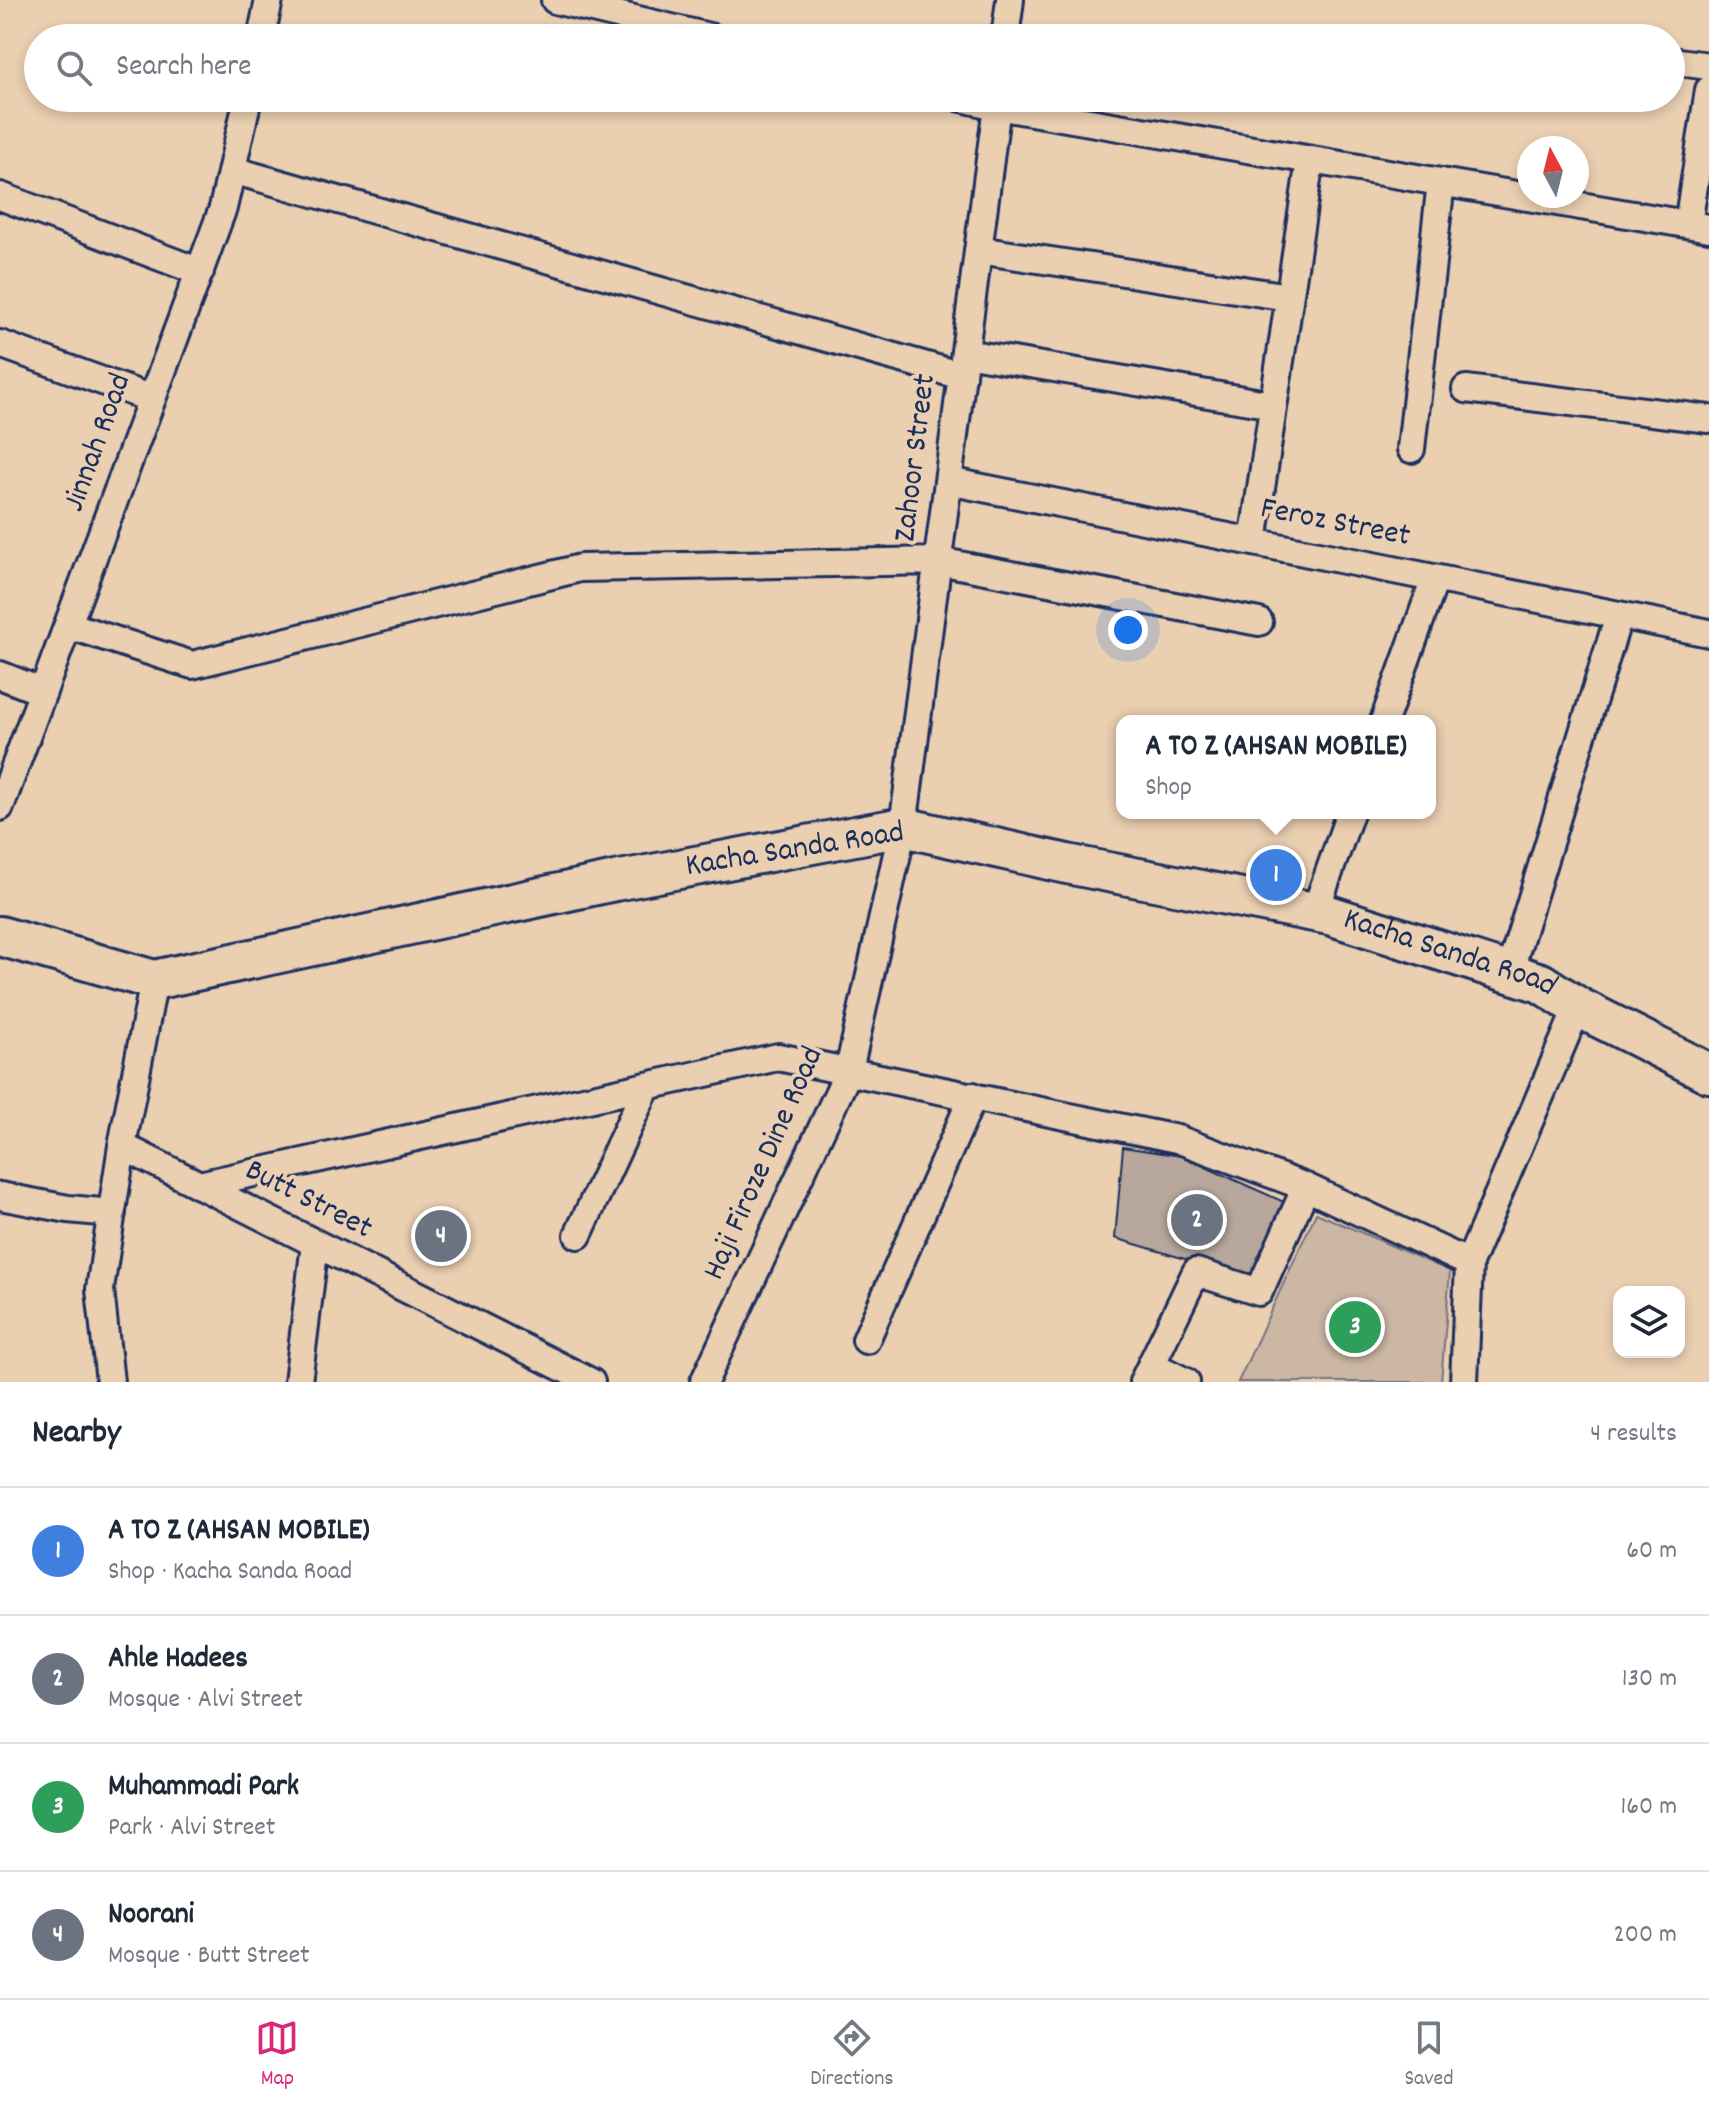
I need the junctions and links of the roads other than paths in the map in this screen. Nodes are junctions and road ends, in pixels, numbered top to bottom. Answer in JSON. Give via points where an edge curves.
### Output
{"nodes":[{"id":1,"x":269,"y":0,"type":"edge"},
{"id":2,"x":555,"y":0,"type":"edge"},
{"id":3,"x":1010,"y":0,"type":"edge"},
{"id":4,"x":264,"y":24,"type":"edge"},
{"id":5,"x":655,"y":24,"type":"edge"},
{"id":6,"x":1007,"y":24,"type":"edge"},
{"id":7,"x":1685,"y":63,"type":"edge"},
{"id":8,"x":1709,"y":66,"type":"edge"},
{"id":9,"x":1709,"y":90,"type":"edge"},
{"id":10,"x":245,"y":112,"type":"edge"},
{"id":11,"x":996,"y":112,"type":"edge"},
{"id":12,"x":1051,"y":112,"type":"edge"},
{"id":13,"x":1310,"y":160,"type":"junction"},
{"id":14,"x":232,"y":170,"type":"junction"},
{"id":15,"x":1441,"y":182,"type":"junction"},
{"id":16,"x":0,"y":196,"type":"edge"},
{"id":17,"x":1698,"y":226,"type":"edge"},
{"id":18,"x":978,"y":250,"type":"junction"},
{"id":19,"x":200,"y":272,"type":"junction"},
{"id":20,"x":1289,"y":297,"type":"junction"},
{"id":21,"x":0,"y":344,"type":"edge"},
{"id":22,"x":963,"y":365,"type":"junction"},
{"id":23,"x":1466,"y":389,"type":"dead end"},
{"id":24,"x":152,"y":399,"type":"junction"},
{"id":25,"x":1273,"y":405,"type":"junction"},
{"id":26,"x":1709,"y":419,"type":"edge"},
{"id":27,"x":1411,"y":449,"type":"dead end"},
{"id":28,"x":948,"y":481,"type":"junction"},
{"id":29,"x":1253,"y":542,"type":"junction"},
{"id":30,"x":938,"y":561,"type":"junction"},
{"id":31,"x":1435,"y":579,"type":"junction"},
{"id":32,"x":1619,"y":615,"type":"junction"},
{"id":33,"x":1259,"y":622,"type":"dead end"},
{"id":34,"x":68,"y":625,"type":"junction"},
{"id":35,"x":1709,"y":633,"type":"edge"},
{"id":36,"x":0,"y":675,"type":"edge"},
{"id":37,"x":43,"y":692,"type":"junction"},
{"id":38,"x":1386,"y":715,"type":"edge"},
{"id":39,"x":0,"y":807,"type":"edge"},
{"id":40,"x":1348,"y":819,"type":"edge"},
{"id":41,"x":903,"y":827,"type":"junction"},
{"id":42,"x":1315,"y":912,"type":"junction"},
{"id":43,"x":0,"y":936,"type":"edge"},
{"id":44,"x":1509,"y":973,"type":"junction"},
{"id":45,"x":154,"y":980,"type":"junction"},
{"id":46,"x":1578,"y":1007,"type":"junction"},
{"id":47,"x":849,"y":1070,"type":"junction"},
{"id":48,"x":1709,"y":1073,"type":"edge"},
{"id":49,"x":647,"y":1086,"type":"junction"},
{"id":50,"x":973,"y":1096,"type":"junction"},
{"id":51,"x":122,"y":1146,"type":"junction"},
{"id":52,"x":199,"y":1185,"type":"junction"},
{"id":53,"x":1306,"y":1187,"type":"junction"},
{"id":54,"x":0,"y":1196,"type":"edge"},
{"id":55,"x":112,"y":1213,"type":"junction"},
{"id":56,"x":578,"y":1235,"type":"dead end"},
{"id":57,"x":315,"y":1244,"type":"junction"},
{"id":58,"x":1469,"y":1263,"type":"junction"},
{"id":59,"x":866,"y":1340,"type":"dead end"},
{"id":60,"x":1148,"y":1374,"type":"edge"},
{"id":61,"x":110,"y":1382,"type":"edge"},
{"id":62,"x":298,"y":1382,"type":"edge"},
{"id":63,"x":591,"y":1382,"type":"edge"},
{"id":64,"x":704,"y":1382,"type":"edge"},
{"id":65,"x":1186,"y":1382,"type":"edge"},
{"id":66,"x":1464,"y":1382,"type":"edge"}],
"edges":[{"from":1,"to":4,"type":"street"},
{"from":2,"to":5,"type":"street"},
{"from":3,"to":6,"type":"street"},
{"from":7,"to":8,"type":"street"},
{"from":9,"to":17,"type":"street"},
{"from":10,"to":14,"type":"street","name":"Jinnah Road"},
{"from":11,"to":18,"type":"street","name":"Zahoor Street"},
{"from":12,"to":13,"type":"street"},
{"from":13,"to":15,"type":"street"},
{"from":13,"to":20,"type":"street"},
{"from":14,"to":19,"type":"street","name":"Jinnah Road"},
{"from":14,"to":22,"type":"street"},
{"from":15,"to":17,"type":"street"},
{"from":15,"to":27,"type":"street"},
{"from":16,"to":19,"type":"street"},
{"from":18,"to":20,"type":"street"},
{"from":18,"to":22,"type":"street","name":"Zahoor Street"},
{"from":19,"to":24,"type":"street","name":"Jinnah Road"},
{"from":20,"to":25,"type":"street"},
{"from":21,"to":24,"type":"street"},
{"from":22,"to":25,"type":"street"},
{"from":22,"to":28,"type":"street","name":"Zahoor Street"},
{"from":23,"to":26,"type":"street"},
{"from":24,"to":34,"type":"street","name":"Jinnah Road"},
{"from":25,"to":29,"type":"street"},
{"from":28,"to":29,"type":"street","name":"Feroz Street"},
{"from":28,"to":30,"type":"street","name":"Zahoor Street"},
{"from":29,"to":31,"type":"street","name":"Feroz Street"},
{"from":30,"to":33,"type":"street"},
{"from":30,"to":34,"type":"street","via":[[580,568],[192,665]]},
{"from":30,"to":41,"type":"street","name":"Zahoor Street"},
{"from":31,"to":32,"type":"street","name":"Feroz Street"},
{"from":31,"to":38,"type":"street"},
{"from":32,"to":35,"type":"street","name":"Feroz Street"},
{"from":32,"to":44,"type":"street"},
{"from":34,"to":37,"type":"street","name":"Jinnah Road"},
{"from":36,"to":37,"type":"street"},
{"from":37,"to":39,"type":"street","name":"Jinnah Road"},
{"from":40,"to":42,"type":"street"},
{"from":41,"to":42,"type":"main road","name":"Kacha Sanda Road"},
{"from":41,"to":45,"type":"main road","name":"Kacha Sanda Road","via":[[615,881]]},
{"from":41,"to":47,"type":"street","name":"Haji Firoze Dine Road"},
{"from":42,"to":44,"type":"main road","name":"Kacha Sanda Road"},
{"from":43,"to":45,"type":"main road","name":"Kacha Sanda Road"},
{"from":44,"to":46,"type":"main road","name":"Kacha Sanda Road","via":[[1541,983]]},
{"from":45,"to":51,"type":"street"},
{"from":46,"to":48,"type":"main road","name":"Kacha Sanda Road"},
{"from":46,"to":58,"type":"street"},
{"from":47,"to":49,"type":"street","via":[[778,1057]]},
{"from":47,"to":50,"type":"street"},
{"from":47,"to":64,"type":"street","name":"Haji Firoze Dine Road"},
{"from":49,"to":52,"type":"street"},
{"from":49,"to":56,"type":"street"},
{"from":50,"to":53,"type":"street","via":[[1177,1139]]},
{"from":50,"to":59,"type":"street"},
{"from":51,"to":52,"type":"street","name":"Butt Street"},
{"from":51,"to":55,"type":"street"},
{"from":52,"to":57,"type":"street","name":"Butt Street"},
{"from":53,"to":58,"type":"street"},
{"from":53,"to":60,"type":"street","via":[[1259,1292],[1196,1272]]},
{"from":54,"to":55,"type":"street"},
{"from":55,"to":61,"type":"street","via":[[100,1289]]},
{"from":57,"to":62,"type":"street"},
{"from":57,"to":63,"type":"street","name":"Butt Street"},
{"from":58,"to":66,"type":"street"},
{"from":60,"to":65,"type":"street"}]}
